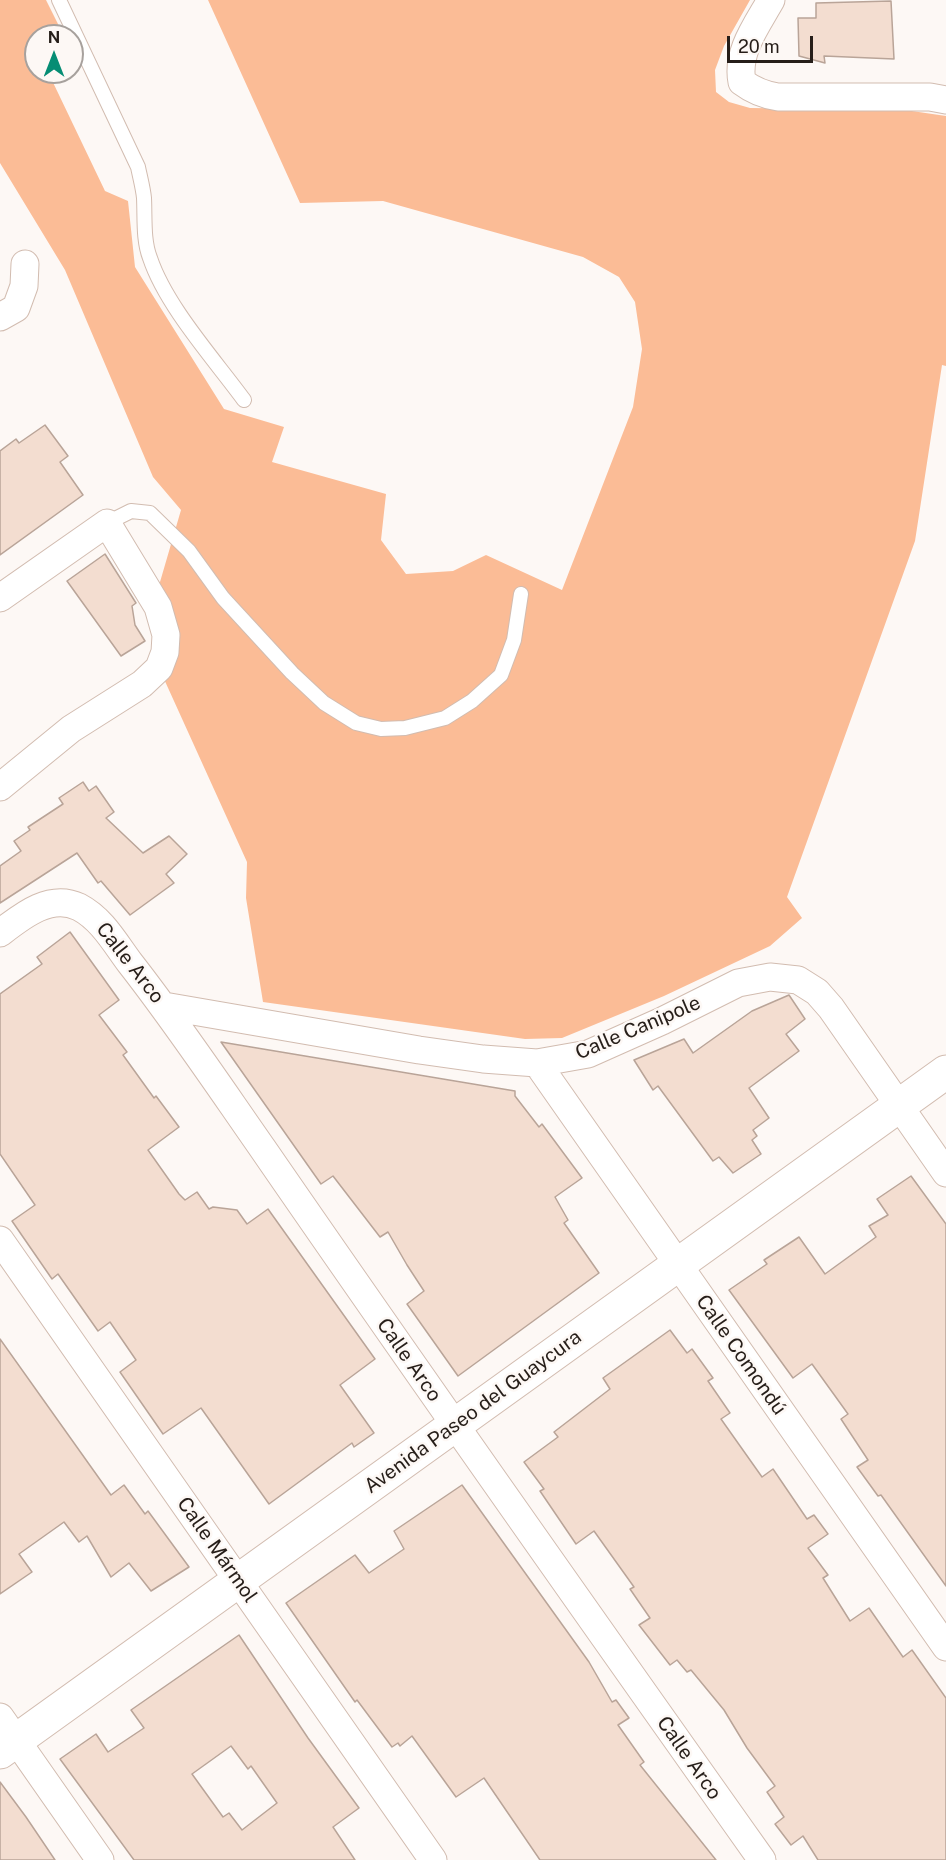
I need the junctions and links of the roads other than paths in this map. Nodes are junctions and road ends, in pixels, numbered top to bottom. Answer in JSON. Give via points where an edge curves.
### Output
{"nodes":[{"id":1,"x":59,"y":0,"type":"edge"},
{"id":2,"x":771,"y":0,"type":"edge"},
{"id":3,"x":946,"y":100,"type":"edge"},
{"id":4,"x":25,"y":264,"type":"dead end"},
{"id":5,"x":0,"y":317,"type":"edge"},
{"id":6,"x":244,"y":400,"type":"dead end"},
{"id":7,"x":107,"y":523,"type":"junction"},
{"id":8,"x":520,"y":594,"type":"dead end"},
{"id":9,"x":0,"y":598,"type":"edge"},
{"id":10,"x":0,"y":787,"type":"edge"},
{"id":11,"x":0,"y":933,"type":"edge"},
{"id":12,"x":164,"y":1006,"type":"junction"},
{"id":13,"x":537,"y":1063,"type":"junction"},
{"id":14,"x":946,"y":1072,"type":"edge"},
{"id":15,"x":899,"y":1106,"type":"junction"},
{"id":16,"x":946,"y":1173,"type":"edge"},
{"id":17,"x":0,"y":1240,"type":"edge"},
{"id":18,"x":678,"y":1265,"type":"junction"},
{"id":19,"x":454,"y":1425,"type":"junction"},
{"id":20,"x":238,"y":1581,"type":"junction"},
{"id":21,"x":946,"y":1647,"type":"edge"},
{"id":22,"x":6,"y":1736,"type":"edge"},
{"id":23,"x":100,"y":1860,"type":"edge"},
{"id":24,"x":433,"y":1860,"type":"edge"},
{"id":25,"x":762,"y":1860,"type":"edge"}],
"edges":[{"from":1,"to":6,"type":"lane","via":[[138,167],[149,257],[157,275]]},
{"from":2,"to":3,"type":"street","via":[[750,37],[741,63],[742,82],[752,89],[778,97]]},
{"from":4,"to":5,"type":"street","via":[[24,286],[16,308]]},
{"from":7,"to":8,"type":"lane","via":[[131,511],[150,513],[189,551],[223,598],[324,703],[356,723],[381,729],[405,728],[444,718],[472,701],[501,675],[514,640]]},
{"from":7,"to":9,"type":"street"},
{"from":7,"to":10,"type":"street","via":[[158,607],[166,636],[159,668],[142,684],[71,729]]},
{"from":11,"to":12,"type":"street","name":"Calle Arco","via":[[37,908],[67,902],[81,908],[97,919]]},
{"from":12,"to":13,"type":"street","name":"Calle Canipole","via":[[419,1050]]},
{"from":12,"to":19,"type":"street","name":"Calle Arco"},
{"from":13,"to":15,"type":"street","name":"Calle Canipole","via":[[588,1054],[738,983],[770,978],[798,980],[817,992],[831,1008]]},
{"from":13,"to":18,"type":"street","name":"Calle Comondú"},
{"from":14,"to":15,"type":"street","name":"Avenida Paseo del Guaycura"},
{"from":15,"to":16,"type":"street","name":"Calle Canipole"},
{"from":15,"to":18,"type":"street","name":"Avenida Paseo del Guaycura"},
{"from":17,"to":20,"type":"street","name":"Calle Mármol"},
{"from":18,"to":19,"type":"street","name":"Avenida Paseo del Guaycura"},
{"from":18,"to":21,"type":"street","name":"Calle Comondú"},
{"from":19,"to":20,"type":"street","name":"Avenida Paseo del Guaycura"},
{"from":19,"to":25,"type":"street","name":"Calle Arco"},
{"from":20,"to":22,"type":"street","name":"Avenida Paseo del Guaycura"},
{"from":20,"to":24,"type":"street","name":"Calle Mármol"},
{"from":22,"to":23,"type":"street"}]}
